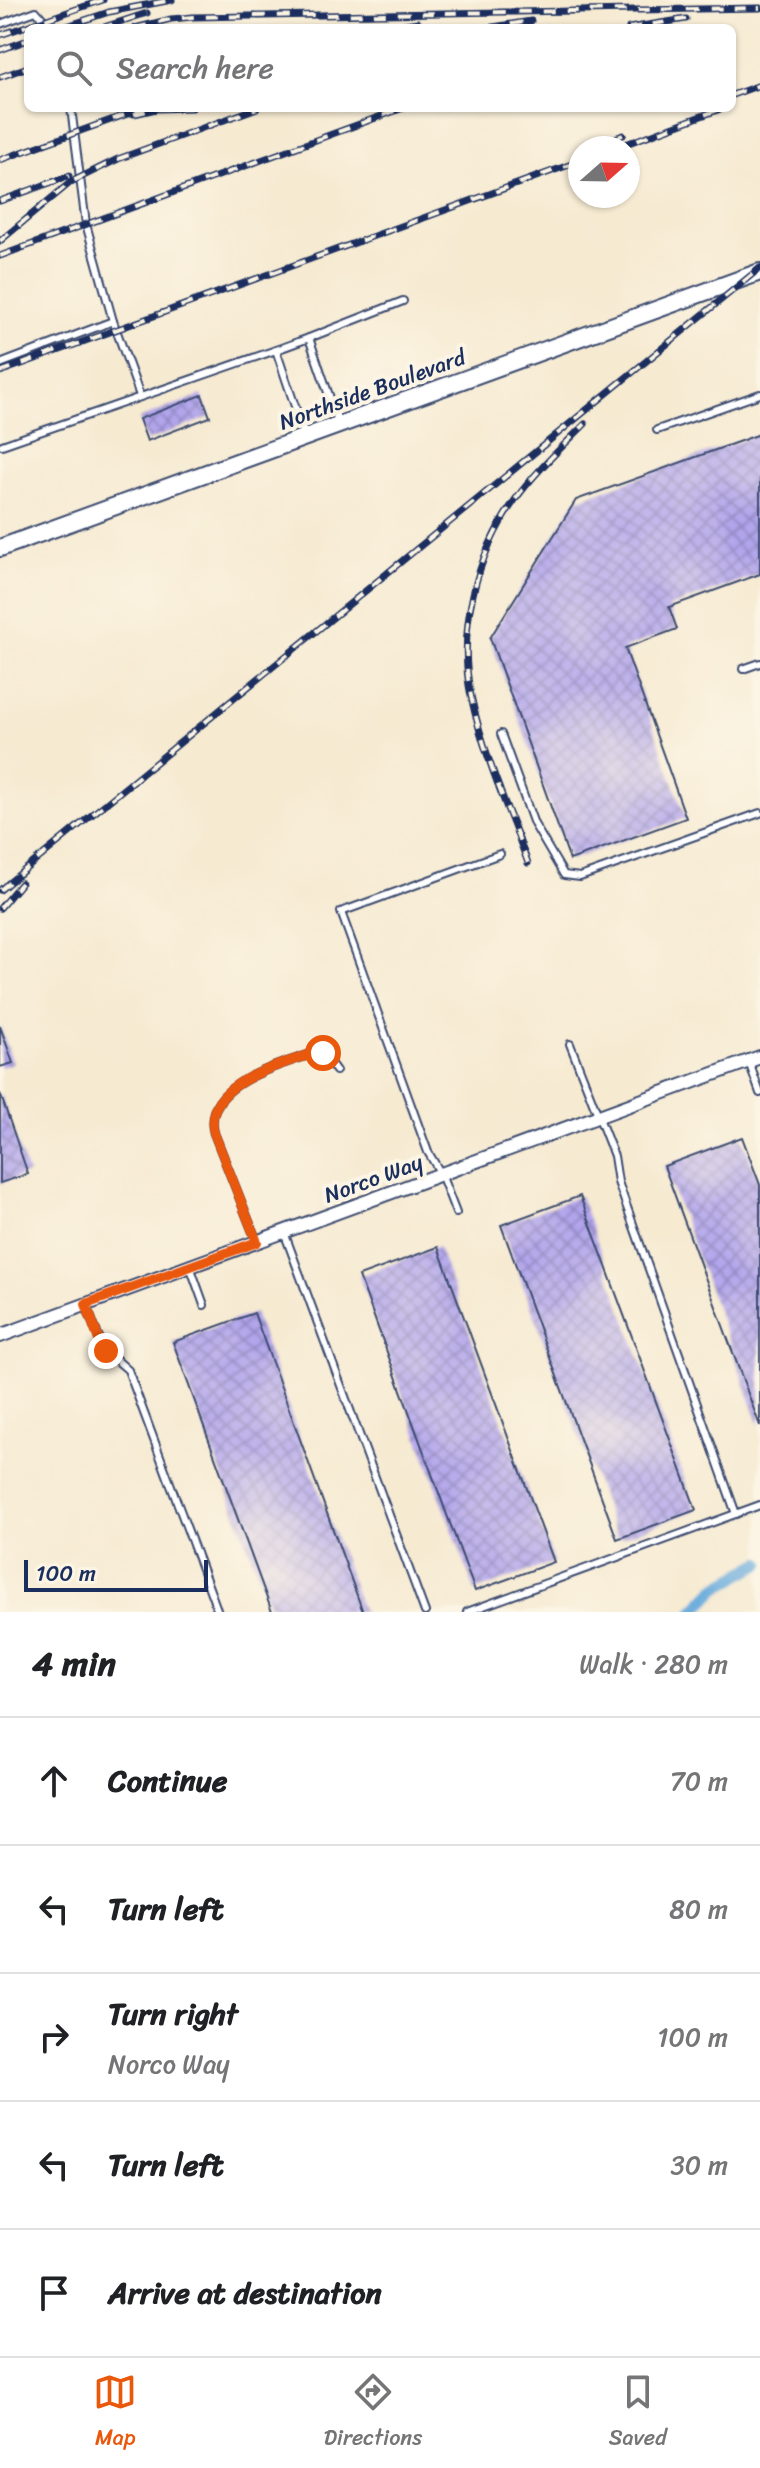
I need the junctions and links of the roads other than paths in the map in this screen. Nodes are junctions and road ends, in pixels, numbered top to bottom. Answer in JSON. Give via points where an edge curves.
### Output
{"nodes":[{"id":1,"x":0,"y":24,"type":"edge"},
{"id":2,"x":49,"y":24,"type":"edge"},
{"id":3,"x":72,"y":112,"type":"edge"},
{"id":4,"x":760,"y":272,"type":"edge"},
{"id":5,"x":403,"y":301,"type":"dead end"},
{"id":6,"x":113,"y":321,"type":"junction"},
{"id":7,"x":309,"y":338,"type":"junction"},
{"id":8,"x":276,"y":350,"type":"junction"},
{"id":9,"x":0,"y":364,"type":"edge"},
{"id":10,"x":760,"y":394,"type":"edge"},
{"id":11,"x":140,"y":396,"type":"junction"},
{"id":12,"x":339,"y":424,"type":"junction"},
{"id":13,"x":657,"y":430,"type":"dead end"},
{"id":14,"x":305,"y":437,"type":"junction"},
{"id":15,"x":2,"y":445,"type":"dead end"},
{"id":16,"x":0,"y":548,"type":"edge"},
{"id":17,"x":760,"y":663,"type":"edge"},
{"id":18,"x":743,"y":669,"type":"dead end"},
{"id":19,"x":501,"y":734,"type":"dead end"},
{"id":20,"x":760,"y":813,"type":"edge"},
{"id":21,"x":500,"y":854,"type":"dead end"},
{"id":22,"x":570,"y":1044,"type":"dead end"},
{"id":23,"x":754,"y":1060,"type":"edge"},
{"id":24,"x":336,"y":1071,"type":"dead end"},
{"id":25,"x":760,"y":1093,"type":"edge"},
{"id":26,"x":600,"y":1116,"type":"junction"},
{"id":27,"x":441,"y":1174,"type":"junction"},
{"id":28,"x":456,"y":1213,"type":"dead end"},
{"id":29,"x":284,"y":1232,"type":"junction"},
{"id":30,"x":257,"y":1242,"type":"junction"},
{"id":31,"x":190,"y":1266,"type":"junction"},
{"id":32,"x":86,"y":1304,"type":"junction"},
{"id":33,"x":204,"y":1305,"type":"dead end"},
{"id":34,"x":0,"y":1336,"type":"edge"},
{"id":35,"x":760,"y":1505,"type":"edge"},
{"id":36,"x":736,"y":1514,"type":"junction"},
{"id":37,"x":218,"y":1612,"type":"edge"},
{"id":38,"x":425,"y":1612,"type":"edge"},
{"id":39,"x":467,"y":1612,"type":"edge"}],
"edges":[{"from":1,"to":2,"type":"lane","via":[[36,11]]},
{"from":3,"to":6,"type":"lane","via":[[86,224]]},
{"from":4,"to":12,"type":"main road","name":"Northside Boulevard"},
{"from":5,"to":7,"type":"lane"},
{"from":6,"to":9,"type":"lane"},
{"from":6,"to":11,"type":"lane"},
{"from":7,"to":8,"type":"lane"},
{"from":7,"to":12,"type":"lane"},
{"from":8,"to":11,"type":"lane"},
{"from":8,"to":14,"type":"lane"},
{"from":10,"to":13,"type":"lane"},
{"from":11,"to":15,"type":"lane"},
{"from":12,"to":14,"type":"main road","name":"Northside Boulevard"},
{"from":14,"to":16,"type":"main road","name":"Northside Boulevard"},
{"from":17,"to":18,"type":"lane"},
{"from":19,"to":20,"type":"lane","via":[[534,824],[564,875],[580,877]]},
{"from":21,"to":27,"type":"lane","via":[[341,912],[428,1152]]},
{"from":22,"to":26,"type":"lane"},
{"from":23,"to":25,"type":"lane"},
{"from":23,"to":26,"type":"street","name":"Norco Way"},
{"from":24,"to":30,"type":"lane","via":[[323,1053],[314,1053],[249,1076],[217,1103],[214,1133]]},
{"from":26,"to":27,"type":"street","name":"Norco Way"},
{"from":26,"to":36,"type":"lane","via":[[618,1182]]},
{"from":27,"to":28,"type":"lane"},
{"from":27,"to":29,"type":"street","name":"Norco Way"},
{"from":29,"to":30,"type":"street","name":"Norco Way"},
{"from":29,"to":38,"type":"lane"},
{"from":30,"to":31,"type":"street","name":"Norco Way"},
{"from":31,"to":32,"type":"street","name":"Norco Way"},
{"from":31,"to":33,"type":"lane"},
{"from":32,"to":34,"type":"street","name":"Norco Way"},
{"from":32,"to":37,"type":"lane","via":[[100,1343],[128,1370]]},
{"from":35,"to":36,"type":"lane"},
{"from":36,"to":39,"type":"lane"}]}
